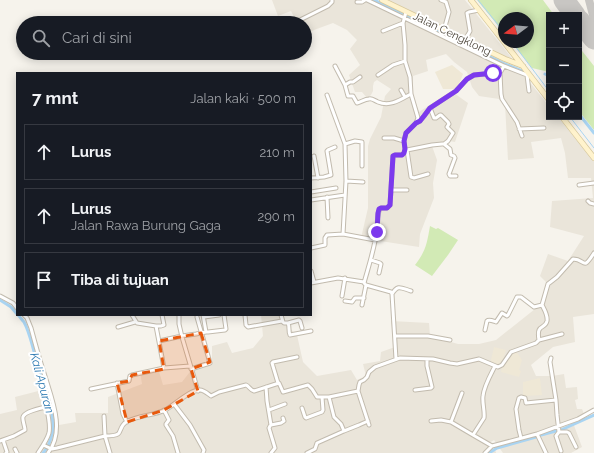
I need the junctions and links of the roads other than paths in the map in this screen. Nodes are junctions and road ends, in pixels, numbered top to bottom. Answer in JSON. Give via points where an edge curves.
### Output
{"nodes":[{"id":1,"x":332,"y":0,"type":"edge"},
{"id":2,"x":366,"y":0,"type":"edge"},
{"id":3,"x":382,"y":0,"type":"edge"},
{"id":4,"x":441,"y":0,"type":"edge"},
{"id":5,"x":471,"y":0,"type":"edge"},
{"id":6,"x":358,"y":2,"type":"dead end"},
{"id":7,"x":479,"y":10,"type":"junction"},
{"id":8,"x":405,"y":15,"type":"junction"},
{"id":9,"x":308,"y":16,"type":"edge"},
{"id":10,"x":403,"y":23,"type":"junction"},
{"id":11,"x":444,"y":30,"type":"junction"},
{"id":12,"x":384,"y":31,"type":"dead end"},
{"id":13,"x":498,"y":34,"type":"edge"},
{"id":14,"x":465,"y":40,"type":"junction"},
{"id":15,"x":474,"y":48,"type":"junction"},
{"id":16,"x":509,"y":48,"type":"edge"},
{"id":17,"x":405,"y":61,"type":"junction"},
{"id":18,"x":335,"y":66,"type":"dead end"},
{"id":19,"x":504,"y":66,"type":"junction"},
{"id":20,"x":523,"y":66,"type":"junction"},
{"id":21,"x":500,"y":73,"type":"junction"},
{"id":22,"x":378,"y":75,"type":"dead end"},
{"id":23,"x":528,"y":75,"type":"junction"},
{"id":24,"x":360,"y":77,"type":"dead end"},
{"id":25,"x":345,"y":85,"type":"junction"},
{"id":26,"x":401,"y":90,"type":"dead end"},
{"id":27,"x":529,"y":91,"type":"dead end"},
{"id":28,"x":410,"y":94,"type":"junction"},
{"id":29,"x":327,"y":95,"type":"dead end"},
{"id":30,"x":546,"y":96,"type":"edge"},
{"id":31,"x":405,"y":97,"type":"junction"},
{"id":32,"x":430,"y":108,"type":"junction"},
{"id":33,"x":564,"y":120,"type":"edge"},
{"id":34,"x":416,"y":123,"type":"junction"},
{"id":35,"x":544,"y":128,"type":"dead end"},
{"id":36,"x":519,"y":129,"type":"junction"},
{"id":37,"x":522,"y":136,"type":"dead end"},
{"id":38,"x":384,"y":138,"type":"dead end"},
{"id":39,"x":404,"y":141,"type":"junction"},
{"id":40,"x":345,"y":144,"type":"junction"},
{"id":41,"x":444,"y":144,"type":"junction"},
{"id":42,"x":335,"y":147,"type":"dead end"},
{"id":43,"x":406,"y":149,"type":"junction"},
{"id":44,"x":314,"y":156,"type":"dead end"},
{"id":45,"x":594,"y":158,"type":"edge"},
{"id":46,"x":362,"y":166,"type":"dead end"},
{"id":47,"x":428,"y":174,"type":"dead end"},
{"id":48,"x":456,"y":176,"type":"dead end"},
{"id":49,"x":312,"y":178,"type":"edge"},
{"id":50,"x":318,"y":178,"type":"junction"},
{"id":51,"x":346,"y":181,"type":"junction"},
{"id":52,"x":363,"y":182,"type":"dead end"},
{"id":53,"x":594,"y":183,"type":"edge"},
{"id":54,"x":579,"y":185,"type":"dead end"},
{"id":55,"x":336,"y":188,"type":"dead end"},
{"id":56,"x":391,"y":190,"type":"junction"},
{"id":57,"x":407,"y":190,"type":"dead end"},
{"id":58,"x":312,"y":192,"type":"edge"},
{"id":59,"x":344,"y":195,"type":"junction"},
{"id":60,"x":328,"y":197,"type":"junction"},
{"id":61,"x":312,"y":200,"type":"edge"},
{"id":62,"x":588,"y":201,"type":"dead end"},
{"id":63,"x":594,"y":204,"type":"edge"},
{"id":64,"x":328,"y":218,"type":"dead end"},
{"id":65,"x":343,"y":234,"type":"junction"},
{"id":66,"x":375,"y":240,"type":"junction"},
{"id":67,"x":312,"y":248,"type":"edge"},
{"id":68,"x":594,"y":253,"type":"edge"},
{"id":69,"x":371,"y":260,"type":"junction"},
{"id":70,"x":379,"y":272,"type":"dead end"},
{"id":71,"x":345,"y":278,"type":"junction"},
{"id":72,"x":313,"y":283,"type":"edge"},
{"id":73,"x":365,"y":283,"type":"junction"},
{"id":74,"x":411,"y":291,"type":"dead end"},
{"id":75,"x":392,"y":294,"type":"junction"},
{"id":76,"x":0,"y":296,"type":"edge"},
{"id":77,"x":342,"y":296,"type":"dead end"},
{"id":78,"x":364,"y":298,"type":"junction"},
{"id":79,"x":345,"y":301,"type":"dead end"},
{"id":80,"x":362,"y":305,"type":"dead end"},
{"id":81,"x":542,"y":305,"type":"junction"},
{"id":82,"x":16,"y":307,"type":"edge"},
{"id":83,"x":25,"y":316,"type":"edge"},
{"id":84,"x":132,"y":316,"type":"edge"},
{"id":85,"x":162,"y":316,"type":"edge"},
{"id":86,"x":179,"y":316,"type":"edge"},
{"id":87,"x":203,"y":316,"type":"edge"},
{"id":88,"x":224,"y":316,"type":"edge"},
{"id":89,"x":245,"y":316,"type":"edge"},
{"id":90,"x":281,"y":316,"type":"edge"},
{"id":91,"x":197,"y":317,"type":"dead end"},
{"id":92,"x":282,"y":321,"type":"junction"},
{"id":93,"x":135,"y":322,"type":"junction"},
{"id":94,"x":288,"y":322,"type":"junction"},
{"id":95,"x":156,"y":326,"type":"junction"},
{"id":96,"x":118,"y":327,"type":"dead end"},
{"id":97,"x":302,"y":328,"type":"dead end"},
{"id":98,"x":486,"y":330,"type":"dead end"},
{"id":99,"x":310,"y":331,"type":"dead end"},
{"id":100,"x":206,"y":332,"type":"junction"},
{"id":101,"x":201,"y":333,"type":"junction"},
{"id":102,"x":562,"y":334,"type":"dead end"},
{"id":103,"x":182,"y":336,"type":"junction"},
{"id":104,"x":395,"y":336,"type":"junction"},
{"id":105,"x":450,"y":340,"type":"dead end"},
{"id":106,"x":539,"y":340,"type":"junction"},
{"id":107,"x":159,"y":341,"type":"junction"},
{"id":108,"x":297,"y":356,"type":"dead end"},
{"id":109,"x":551,"y":358,"type":"dead end"},
{"id":110,"x":427,"y":359,"type":"junction"},
{"id":111,"x":396,"y":360,"type":"junction"},
{"id":112,"x":495,"y":366,"type":"junction"},
{"id":113,"x":164,"y":368,"type":"junction"},
{"id":114,"x":191,"y":368,"type":"junction"},
{"id":115,"x":117,"y":383,"type":"junction"},
{"id":116,"x":278,"y":383,"type":"junction"},
{"id":117,"x":266,"y":387,"type":"junction"},
{"id":118,"x":91,"y":389,"type":"dead end"},
{"id":119,"x":415,"y":390,"type":"dead end"},
{"id":120,"x":198,"y":391,"type":"junction"},
{"id":121,"x":358,"y":391,"type":"junction"},
{"id":122,"x":462,"y":393,"type":"dead end"},
{"id":123,"x":322,"y":397,"type":"junction"},
{"id":124,"x":329,"y":397,"type":"junction"},
{"id":125,"x":556,"y":400,"type":"junction"},
{"id":126,"x":45,"y":401,"type":"dead end"},
{"id":127,"x":174,"y":404,"type":"junction"},
{"id":128,"x":285,"y":404,"type":"dead end"},
{"id":129,"x":46,"y":407,"type":"junction"},
{"id":130,"x":302,"y":408,"type":"dead end"},
{"id":131,"x":164,"y":410,"type":"junction"},
{"id":132,"x":269,"y":410,"type":"junction"},
{"id":133,"x":594,"y":410,"type":"edge"},
{"id":134,"x":104,"y":416,"type":"dead end"},
{"id":135,"x":283,"y":418,"type":"dead end"},
{"id":136,"x":431,"y":421,"type":"dead end"},
{"id":137,"x":127,"y":422,"type":"junction"},
{"id":138,"x":451,"y":422,"type":"junction"},
{"id":139,"x":272,"y":426,"type":"junction"},
{"id":140,"x":558,"y":426,"type":"junction"},
{"id":141,"x":344,"y":431,"type":"junction"},
{"id":142,"x":559,"y":432,"type":"junction"},
{"id":143,"x":537,"y":434,"type":"junction"},
{"id":144,"x":473,"y":435,"type":"junction"},
{"id":145,"x":105,"y":436,"type":"junction"},
{"id":146,"x":521,"y":438,"type":"junction"},
{"id":147,"x":2,"y":440,"type":"edge"},
{"id":148,"x":44,"y":445,"type":"junction"},
{"id":149,"x":492,"y":446,"type":"junction"},
{"id":150,"x":576,"y":447,"type":"dead end"},
{"id":151,"x":51,"y":448,"type":"junction"},
{"id":152,"x":15,"y":449,"type":"dead end"},
{"id":153,"x":561,"y":451,"type":"dead end"},
{"id":154,"x":6,"y":453,"type":"edge"},
{"id":155,"x":17,"y":453,"type":"edge"},
{"id":156,"x":38,"y":453,"type":"edge"},
{"id":157,"x":48,"y":453,"type":"edge"},
{"id":158,"x":110,"y":453,"type":"edge"},
{"id":159,"x":178,"y":453,"type":"edge"},
{"id":160,"x":203,"y":453,"type":"edge"},
{"id":161,"x":271,"y":453,"type":"edge"},
{"id":162,"x":307,"y":453,"type":"edge"},
{"id":163,"x":486,"y":453,"type":"edge"},
{"id":164,"x":546,"y":453,"type":"edge"}],
"edges":[{"from":1,"to":9,"type":"street","via":[[328,6]]},
{"from":2,"to":6,"type":"street"},
{"from":2,"to":8,"type":"street"},
{"from":3,"to":8,"type":"main road","name":"Jalan Cengklong"},
{"from":4,"to":11,"type":"street","via":[[446,2],[449,12]]},
{"from":5,"to":7,"type":"main road"},
{"from":7,"to":13,"type":"main road"},
{"from":7,"to":14,"type":"street","via":[[467,13],[470,32]]},
{"from":8,"to":10,"type":"street"},
{"from":8,"to":11,"type":"main road","name":"Jalan Cengklong"},
{"from":8,"to":15,"type":"street"},
{"from":10,"to":12,"type":"street"},
{"from":10,"to":17,"type":"street"},
{"from":11,"to":14,"type":"main road","name":"Jalan Cengklong"},
{"from":14,"to":15,"type":"main road","name":"Jalan Cengklong"},
{"from":15,"to":19,"type":"street"},
{"from":15,"to":20,"type":"main road","name":"Jalan Cengklong"},
{"from":16,"to":20,"type":"main road"},
{"from":17,"to":22,"type":"street"},
{"from":17,"to":28,"type":"street","via":[[410,77]]},
{"from":18,"to":25,"type":"street"},
{"from":19,"to":21,"type":"street"},
{"from":19,"to":23,"type":"street"},
{"from":20,"to":23,"type":"main road"},
{"from":21,"to":32,"type":"street","via":[[474,75]]},
{"from":21,"to":36,"type":"street","via":[[502,99]]},
{"from":23,"to":27,"type":"street"},
{"from":23,"to":30,"type":"main road"},
{"from":24,"to":25,"type":"street"},
{"from":25,"to":31,"type":"street","via":[[348,96],[353,96],[357,103],[369,99],[386,104]]},
{"from":26,"to":31,"type":"street"},
{"from":28,"to":31,"type":"street"},
{"from":28,"to":34,"type":"street","via":[[418,118]]},
{"from":29,"to":40,"type":"street"},
{"from":32,"to":34,"type":"street"},
{"from":32,"to":41,"type":"street","via":[[435,118],[440,114],[448,122],[447,127],[453,132]]},
{"from":33,"to":45,"type":"main road"},
{"from":34,"to":39,"type":"street","via":[[406,133]]},
{"from":35,"to":36,"type":"street"},
{"from":36,"to":37,"type":"street"},
{"from":38,"to":39,"type":"street"},
{"from":39,"to":43,"type":"street"},
{"from":40,"to":46,"type":"street","via":[[362,142]]},
{"from":40,"to":51,"type":"street"},
{"from":41,"to":43,"type":"street"},
{"from":41,"to":48,"type":"street","via":[[455,158],[449,174]]},
{"from":42,"to":50,"type":"street","via":[[327,151],[331,175]]},
{"from":43,"to":47,"type":"street","via":[[412,177]]},
{"from":43,"to":56,"type":"street","via":[[402,155],[393,156]]},
{"from":44,"to":50,"type":"street"},
{"from":49,"to":50,"type":"street"},
{"from":51,"to":52,"type":"street"},
{"from":51,"to":59,"type":"street"},
{"from":53,"to":54,"type":"street"},
{"from":55,"to":58,"type":"street"},
{"from":56,"to":57,"type":"street"},
{"from":56,"to":66,"type":"street","via":[[390,205],[378,211]]},
{"from":59,"to":60,"type":"street"},
{"from":59,"to":65,"type":"street"},
{"from":60,"to":61,"type":"street"},
{"from":60,"to":64,"type":"street"},
{"from":62,"to":63,"type":"street"},
{"from":65,"to":66,"type":"street"},
{"from":65,"to":67,"type":"street","via":[[327,234],[324,245]]},
{"from":66,"to":69,"type":"street"},
{"from":68,"to":81,"type":"street","via":[[589,262],[584,264],[573,260],[548,284]]},
{"from":69,"to":70,"type":"street","via":[[381,264]]},
{"from":69,"to":73,"type":"street"},
{"from":71,"to":72,"type":"street"},
{"from":71,"to":73,"type":"street"},
{"from":71,"to":77,"type":"street"},
{"from":73,"to":75,"type":"street"},
{"from":73,"to":78,"type":"street"},
{"from":74,"to":75,"type":"street","via":[[398,288]]},
{"from":75,"to":104,"type":"street"},
{"from":76,"to":82,"type":"street"},
{"from":78,"to":79,"type":"street","via":[[355,298],[352,302]]},
{"from":78,"to":80,"type":"street"},
{"from":81,"to":98,"type":"street","via":[[534,307],[521,297],[517,298],[507,316],[502,314],[496,322],[487,321]]},
{"from":81,"to":106,"type":"street","via":[[547,320],[538,331]]},
{"from":83,"to":151,"type":"street","via":[[31,328],[54,407],[56,430]]},
{"from":84,"to":93,"type":"street"},
{"from":85,"to":95,"type":"street","via":[[164,325]]},
{"from":86,"to":103,"type":"street"},
{"from":87,"to":100,"type":"street"},
{"from":88,"to":100,"type":"street","via":[[225,330]]},
{"from":89,"to":92,"type":"street","via":[[248,327]]},
{"from":90,"to":92,"type":"street"},
{"from":91,"to":101,"type":"street"},
{"from":92,"to":94,"type":"street"},
{"from":93,"to":95,"type":"street"},
{"from":93,"to":96,"type":"street"},
{"from":94,"to":97,"type":"street","via":[[299,320]]},
{"from":94,"to":99,"type":"street","via":[[291,336]]},
{"from":95,"to":107,"type":"street"},
{"from":100,"to":101,"type":"street"},
{"from":101,"to":103,"type":"street"},
{"from":101,"to":114,"type":"street","via":[[210,362]]},
{"from":102,"to":106,"type":"street"},
{"from":103,"to":107,"type":"street"},
{"from":103,"to":114,"type":"street"},
{"from":104,"to":105,"type":"street","via":[[428,336]]},
{"from":104,"to":111,"type":"street"},
{"from":106,"to":112,"type":"street","via":[[511,352],[502,365]]},
{"from":107,"to":113,"type":"street"},
{"from":108,"to":116,"type":"street","via":[[272,363]]},
{"from":109,"to":125,"type":"street"},
{"from":110,"to":111,"type":"street"},
{"from":110,"to":112,"type":"street","via":[[457,364],[479,360]]},
{"from":110,"to":119,"type":"street","via":[[432,387]]},
{"from":111,"to":121,"type":"street","via":[[375,367],[360,382]]},
{"from":112,"to":144,"type":"street","via":[[483,396],[484,418]]},
{"from":113,"to":114,"type":"street"},
{"from":113,"to":115,"type":"street","via":[[132,374],[129,381]]},
{"from":114,"to":120,"type":"street"},
{"from":115,"to":118,"type":"street"},
{"from":115,"to":137,"type":"street"},
{"from":116,"to":117,"type":"street"},
{"from":116,"to":123,"type":"street","via":[[283,392],[308,385],[317,397]]},
{"from":117,"to":120,"type":"street","via":[[254,391],[246,385],[211,396],[202,390]]},
{"from":117,"to":132,"type":"street"},
{"from":120,"to":127,"type":"street"},
{"from":121,"to":124,"type":"street"},
{"from":121,"to":141,"type":"street","via":[[369,423]]},
{"from":122,"to":138,"type":"street"},
{"from":123,"to":124,"type":"street"},
{"from":123,"to":130,"type":"street","via":[[322,412],[305,418]]},
{"from":124,"to":141,"type":"street","via":[[334,417]]},
{"from":125,"to":140,"type":"street"},
{"from":125,"to":146,"type":"street","via":[[526,403],[525,398],[519,398],[516,409]]},
{"from":126,"to":129,"type":"street"},
{"from":127,"to":131,"type":"street"},
{"from":127,"to":160,"type":"street","via":[[194,433],[204,450]]},
{"from":128,"to":132,"type":"street"},
{"from":129,"to":147,"type":"street","via":[[24,415],[25,430]]},
{"from":129,"to":148,"type":"street","via":[[50,429]]},
{"from":131,"to":137,"type":"street"},
{"from":131,"to":159,"type":"street","via":[[169,421],[166,425],[173,436]]},
{"from":132,"to":139,"type":"street"},
{"from":133,"to":140,"type":"street"},
{"from":134,"to":145,"type":"street"},
{"from":135,"to":139,"type":"street","via":[[282,423]]},
{"from":136,"to":138,"type":"street"},
{"from":137,"to":145,"type":"street","via":[[118,434]]},
{"from":138,"to":144,"type":"street"},
{"from":139,"to":161,"type":"street","via":[[269,428],[275,448]]},
{"from":140,"to":142,"type":"street"},
{"from":140,"to":143,"type":"street"},
{"from":141,"to":162,"type":"street","via":[[317,443],[315,449]]},
{"from":142,"to":150,"type":"street","via":[[569,433]]},
{"from":142,"to":153,"type":"street","via":[[556,436]]},
{"from":143,"to":146,"type":"street"},
{"from":143,"to":164,"type":"street"},
{"from":144,"to":149,"type":"street"},
{"from":145,"to":151,"type":"street"},
{"from":145,"to":158,"type":"street"},
{"from":146,"to":149,"type":"street"},
{"from":147,"to":154,"type":"street"},
{"from":148,"to":151,"type":"street"},
{"from":148,"to":156,"type":"street"},
{"from":149,"to":163,"type":"street"},
{"from":151,"to":157,"type":"street"},
{"from":152,"to":155,"type":"street"}]}
